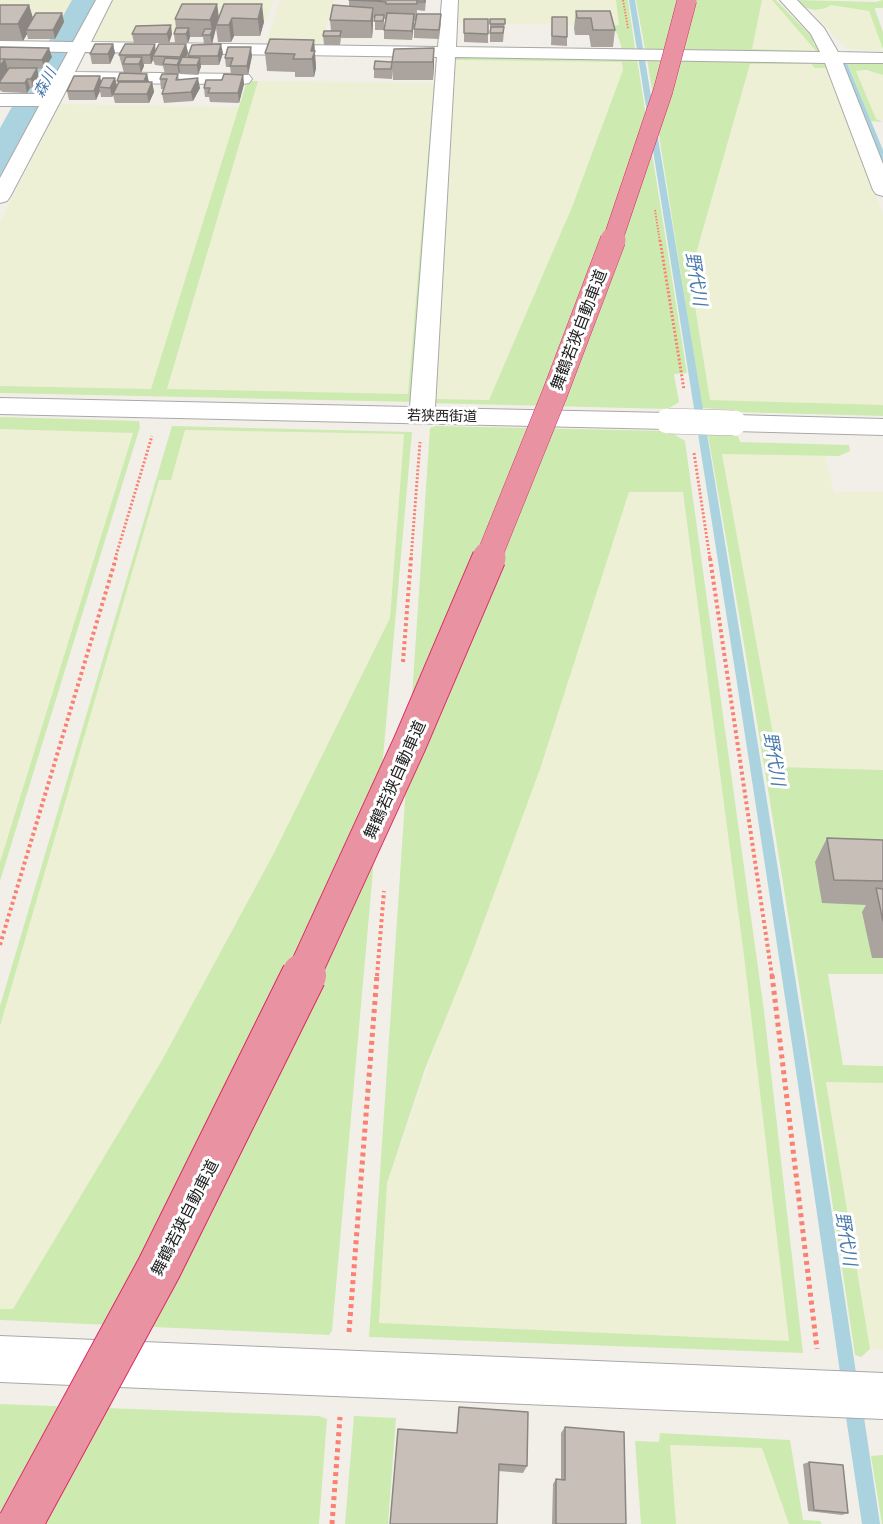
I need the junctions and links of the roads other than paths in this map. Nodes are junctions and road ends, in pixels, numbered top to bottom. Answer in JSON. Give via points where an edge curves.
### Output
{"nodes":[{"id":1,"x":104,"y":0,"type":"edge"},
{"id":2,"x":450,"y":0,"type":"edge"},
{"id":3,"x":687,"y":0,"type":"edge"},
{"id":4,"x":788,"y":0,"type":"edge"},
{"id":5,"x":0,"y":46,"type":"edge"},
{"id":6,"x":70,"y":47,"type":"junction"},
{"id":7,"x":446,"y":52,"type":"junction"},
{"id":8,"x":832,"y":57,"type":"junction"},
{"id":9,"x":883,"y":58,"type":"edge"},
{"id":10,"x":65,"y":76,"type":"junction"},
{"id":11,"x":243,"y":79,"type":"edge"},
{"id":12,"x":0,"y":100,"type":"edge"},
{"id":13,"x":41,"y":100,"type":"junction"},
{"id":14,"x":883,"y":190,"type":"edge"},
{"id":15,"x":0,"y":197,"type":"edge"},
{"id":16,"x":0,"y":406,"type":"edge"},
{"id":17,"x":423,"y":416,"type":"junction"},
{"id":18,"x":883,"y":426,"type":"edge"},
{"id":19,"x":0,"y":1359,"type":"edge"},
{"id":20,"x":852,"y":1395,"type":"edge"},
{"id":21,"x":20,"y":1524,"type":"edge"}],
"edges":[{"from":1,"to":6,"type":"street"},
{"from":2,"to":7,"type":"street"},
{"from":3,"to":21,"type":"highway","name":"舞鶴若狭自動車道","bridge":true,"via":[[627,203],[486,567],[405,758],[310,966],[204,1180],[99,1384]]},
{"from":4,"to":8,"type":"street","via":[[818,32]]},
{"from":5,"to":6,"type":"street"},
{"from":6,"to":7,"type":"street"},
{"from":6,"to":10,"type":"street"},
{"from":7,"to":8,"type":"street"},
{"from":7,"to":17,"type":"street"},
{"from":8,"to":9,"type":"street"},
{"from":8,"to":14,"type":"street"},
{"from":10,"to":11,"type":"street"},
{"from":10,"to":13,"type":"street"},
{"from":12,"to":13,"type":"street"},
{"from":13,"to":15,"type":"street"},
{"from":16,"to":17,"type":"street","name":"若狭西街道"},
{"from":17,"to":18,"type":"street","name":"若狭西街道","bridge":true},
{"from":19,"to":20,"type":"street"}]}
